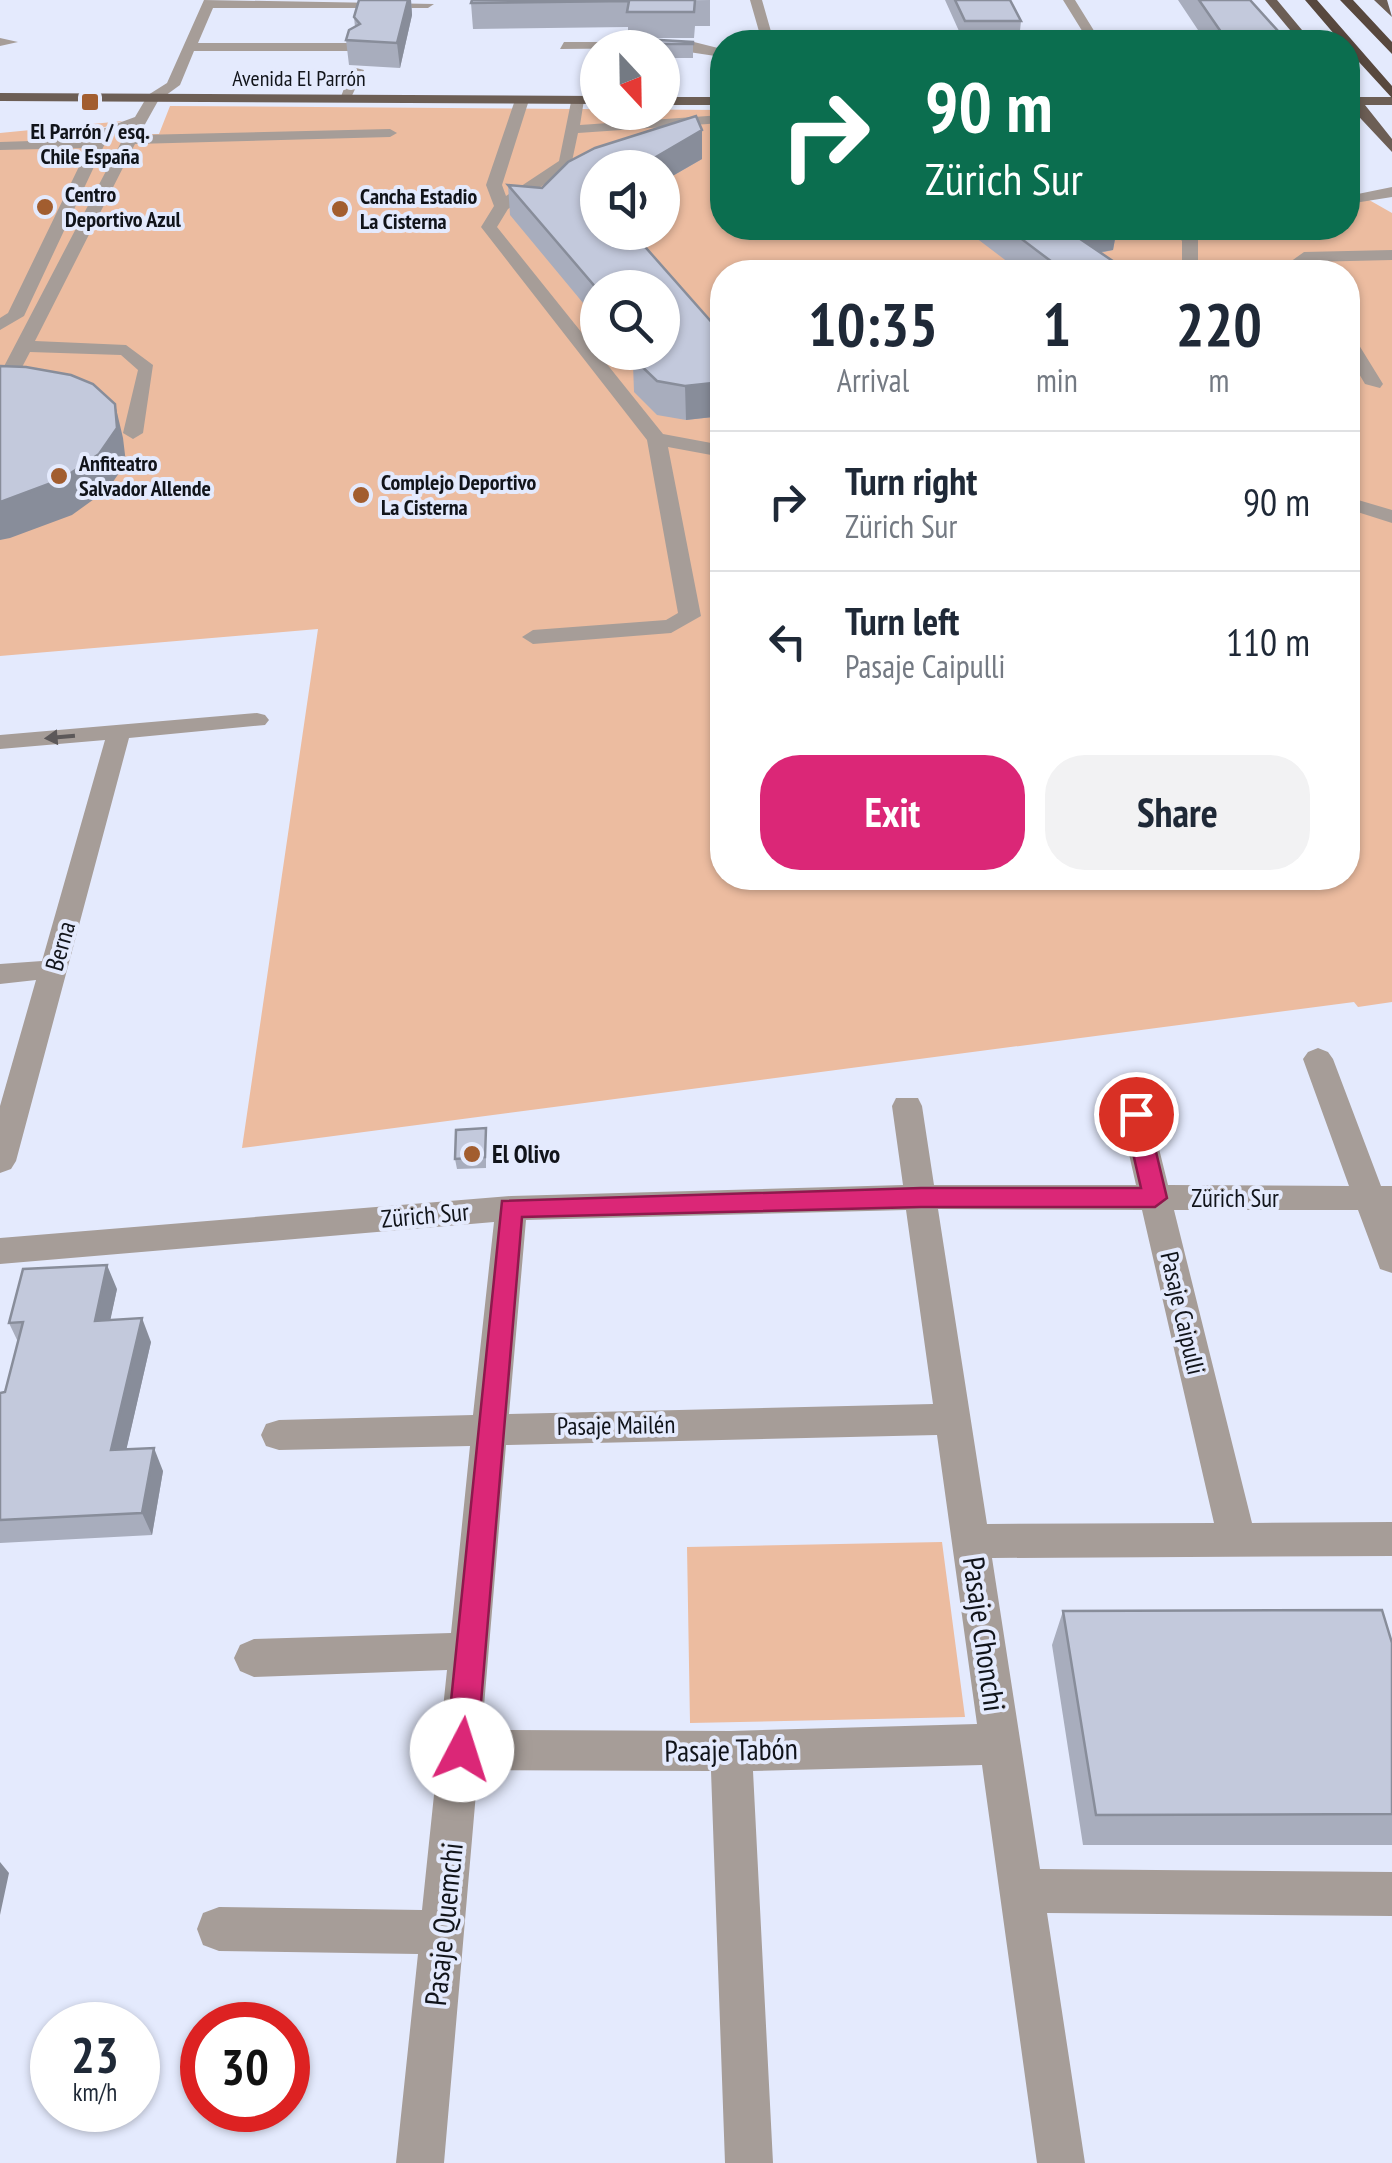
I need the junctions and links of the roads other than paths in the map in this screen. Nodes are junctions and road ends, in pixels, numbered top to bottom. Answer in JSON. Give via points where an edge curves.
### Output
{"nodes":[{"id":1,"x":756,"y":0,"type":"edge"},
{"id":2,"x":1053,"y":0,"type":"edge"},
{"id":3,"x":1070,"y":0,"type":"edge"},
{"id":4,"x":1272,"y":0,"type":"edge"},
{"id":5,"x":1310,"y":0,"type":"edge"},
{"id":6,"x":1346,"y":0,"type":"edge"},
{"id":7,"x":1380,"y":0,"type":"edge"},
{"id":8,"x":210,"y":2,"type":"edge"},
{"id":9,"x":275,"y":2,"type":"edge"},
{"id":10,"x":428,"y":4,"type":"dead end"},
{"id":11,"x":1392,"y":13,"type":"edge"},
{"id":12,"x":765,"y":30,"type":"edge"},
{"id":13,"x":1071,"y":30,"type":"edge"},
{"id":14,"x":1089,"y":30,"type":"edge"},
{"id":15,"x":1296,"y":30,"type":"edge"},
{"id":16,"x":1336,"y":30,"type":"edge"},
{"id":17,"x":564,"y":46,"type":"dead end"},
{"id":18,"x":190,"y":47,"type":"junction"},
{"id":19,"x":354,"y":48,"type":"edge"},
{"id":20,"x":710,"y":50,"type":"edge"},
{"id":21,"x":1392,"y":50,"type":"edge"},
{"id":22,"x":1360,"y":62,"type":"edge"},
{"id":23,"x":357,"y":70,"type":"edge"},
{"id":24,"x":152,"y":92,"type":"junction"},
{"id":25,"x":0,"y":96,"type":"edge"},
{"id":26,"x":344,"y":99,"type":"junction"},
{"id":27,"x":522,"y":100,"type":"junction"},
{"id":28,"x":578,"y":100,"type":"joint"},
{"id":29,"x":680,"y":101,"type":"edge"},
{"id":30,"x":710,"y":101,"type":"edge"},
{"id":31,"x":1360,"y":102,"type":"edge"},
{"id":32,"x":1387,"y":103,"type":"edge"},
{"id":33,"x":1360,"y":112,"type":"edge"},
{"id":34,"x":140,"y":120,"type":"junction"},
{"id":35,"x":710,"y":120,"type":"edge"},
{"id":36,"x":572,"y":129,"type":"junction"},
{"id":37,"x":390,"y":133,"type":"dead end"},
{"id":38,"x":131,"y":140,"type":"junction"},
{"id":39,"x":98,"y":143,"type":"junction"},
{"id":40,"x":0,"y":146,"type":"edge"},
{"id":41,"x":1392,"y":148,"type":"edge"},
{"id":42,"x":1392,"y":192,"type":"edge"},
{"id":43,"x":1360,"y":198,"type":"edge"},
{"id":44,"x":502,"y":206,"type":"junction"},
{"id":45,"x":1392,"y":255,"type":"edge"},
{"id":46,"x":1303,"y":257,"type":"edge"},
{"id":47,"x":0,"y":326,"type":"edge"},
{"id":48,"x":24,"y":346,"type":"junction"},
{"id":49,"x":1360,"y":361,"type":"edge"},
{"id":50,"x":1374,"y":384,"type":"dead end"},
{"id":51,"x":3,"y":386,"type":"edge"},
{"id":52,"x":133,"y":433,"type":"dead end"},
{"id":53,"x":656,"y":439,"type":"junction"},
{"id":54,"x":710,"y":448,"type":"edge"},
{"id":55,"x":1360,"y":506,"type":"edge"},
{"id":56,"x":1392,"y":517,"type":"edge"},
{"id":57,"x":533,"y":637,"type":"dead end"},
{"id":58,"x":257,"y":720,"type":"dead end"},
{"id":59,"x":119,"y":732,"type":"junction"},
{"id":60,"x":0,"y":742,"type":"edge"},
{"id":61,"x":53,"y":969,"type":"junction"},
{"id":62,"x":0,"y":974,"type":"edge"},
{"id":63,"x":1318,"y":1059,"type":"dead end"},
{"id":64,"x":1129,"y":1088,"type":"dead end"},
{"id":65,"x":908,"y":1106,"type":"dead end"},
{"id":66,"x":0,"y":1160,"type":"edge"},
{"id":67,"x":921,"y":1198,"type":"junction"},
{"id":68,"x":1155,"y":1198,"type":"junction"},
{"id":69,"x":1380,"y":1198,"type":"edge"},
{"id":70,"x":511,"y":1208,"type":"junction"},
{"id":71,"x":0,"y":1251,"type":"edge"},
{"id":72,"x":1392,"y":1260,"type":"edge"},
{"id":73,"x":953,"y":1419,"type":"junction"},
{"id":74,"x":490,"y":1428,"type":"junction"},
{"id":75,"x":279,"y":1435,"type":"dead end"},
{"id":76,"x":1237,"y":1539,"type":"junction"},
{"id":77,"x":1392,"y":1539,"type":"edge"},
{"id":78,"x":971,"y":1540,"type":"junction"},
{"id":79,"x":470,"y":1651,"type":"junction"},
{"id":80,"x":254,"y":1658,"type":"dead end"},
{"id":81,"x":1001,"y":1744,"type":"junction"},
{"id":82,"x":462,"y":1750,"type":"junction"},
{"id":83,"x":731,"y":1750,"type":"junction"},
{"id":84,"x":1022,"y":1891,"type":"junction"},
{"id":85,"x":1392,"y":1894,"type":"edge"},
{"id":86,"x":218,"y":1929,"type":"dead end"},
{"id":87,"x":442,"y":1932,"type":"junction"},
{"id":88,"x":420,"y":2163,"type":"edge"},
{"id":89,"x":749,"y":2163,"type":"edge"},
{"id":90,"x":1061,"y":2163,"type":"edge"}],
"edges":[{"from":1,"to":12,"type":"street"},
{"from":2,"to":13,"type":"street"},
{"from":3,"to":14,"type":"street"},
{"from":4,"to":15,"type":"main road"},
{"from":5,"to":16,"type":"highway"},
{"from":6,"to":21,"type":"highway"},
{"from":7,"to":11,"type":"main road"},
{"from":8,"to":9,"type":"street"},
{"from":8,"to":18,"type":"street"},
{"from":9,"to":10,"type":"street"},
{"from":17,"to":20,"type":"street"},
{"from":18,"to":19,"type":"street"},
{"from":18,"to":24,"type":"street","via":[[173,86]]},
{"from":22,"to":32,"type":"highway"},
{"from":23,"to":26,"type":"street"},
{"from":24,"to":25,"type":"main road","name":"Avenida El Parrón"},
{"from":24,"to":26,"type":"main road","name":"Avenida El Parrón"},
{"from":24,"to":34,"type":"street"},
{"from":26,"to":27,"type":"main road","name":"Avenida El Parrón"},
{"from":27,"to":28,"type":"main road","name":"Avenida El Parrón"},
{"from":27,"to":44,"type":"street","via":[[494,185]]},
{"from":28,"to":36,"type":"street"},
{"from":29,"to":30,"type":"main road"},
{"from":31,"to":32,"type":"main road"},
{"from":33,"to":41,"type":"main road"},
{"from":34,"to":38,"type":"street"},
{"from":34,"to":39,"type":"street","via":[[102,134]]},
{"from":35,"to":36,"type":"street"},
{"from":36,"to":44,"type":"street","via":[[566,163]]},
{"from":37,"to":38,"type":"street"},
{"from":38,"to":48,"type":"street"},
{"from":39,"to":40,"type":"street"},
{"from":39,"to":47,"type":"street","via":[[14,316]]},
{"from":42,"to":43,"type":"street"},
{"from":44,"to":53,"type":"street","via":[[489,227]]},
{"from":45,"to":46,"type":"street"},
{"from":48,"to":51,"type":"street"},
{"from":48,"to":52,"type":"street","via":[[126,350],[141,359],[147,369]]},
{"from":49,"to":50,"type":"street"},
{"from":53,"to":54,"type":"street"},
{"from":53,"to":57,"type":"street","via":[[690,616],[670,626]]},
{"from":55,"to":56,"type":"street"},
{"from":58,"to":59,"type":"street"},
{"from":59,"to":60,"type":"street","one_way":true},
{"from":59,"to":61,"type":"street","name":"Berna"},
{"from":61,"to":62,"type":"street"},
{"from":61,"to":66,"type":"street","name":"Berna"},
{"from":63,"to":69,"type":"street"},
{"from":64,"to":68,"type":"street","name":"Pasaje Caipulli"},
{"from":65,"to":67,"type":"street","name":"Pasaje Chonchi"},
{"from":67,"to":68,"type":"street","name":"Zürich Sur"},
{"from":67,"to":70,"type":"street","name":"Zürich Sur"},
{"from":67,"to":73,"type":"street","name":"Pasaje Chonchi"},
{"from":68,"to":69,"type":"street","name":"Zürich Sur"},
{"from":68,"to":76,"type":"street","name":"Pasaje Caipulli"},
{"from":69,"to":72,"type":"street"},
{"from":70,"to":71,"type":"street","name":"Zürich Sur"},
{"from":70,"to":74,"type":"street","name":"Pasaje Quemchi"},
{"from":73,"to":74,"type":"street","name":"Pasaje Mailén"},
{"from":73,"to":78,"type":"street","name":"Pasaje Chonchi"},
{"from":74,"to":75,"type":"street","name":"Pasaje Mailén"},
{"from":74,"to":79,"type":"street","name":"Pasaje Quemchi"},
{"from":76,"to":77,"type":"street"},
{"from":76,"to":78,"type":"street"},
{"from":78,"to":81,"type":"street","name":"Pasaje Chonchi"},
{"from":79,"to":80,"type":"street"},
{"from":79,"to":82,"type":"street","name":"Pasaje Quemchi"},
{"from":81,"to":83,"type":"street","name":"Pasaje Tabón"},
{"from":81,"to":84,"type":"street","name":"Pasaje Chonchi"},
{"from":82,"to":83,"type":"street","name":"Pasaje Tabón"},
{"from":82,"to":87,"type":"street","name":"Pasaje Quemchi"},
{"from":83,"to":89,"type":"street"},
{"from":84,"to":85,"type":"street"},
{"from":84,"to":90,"type":"street","name":"Pasaje Chonchi"},
{"from":86,"to":87,"type":"street"},
{"from":87,"to":88,"type":"street","name":"Pasaje Quemchi"}]}
